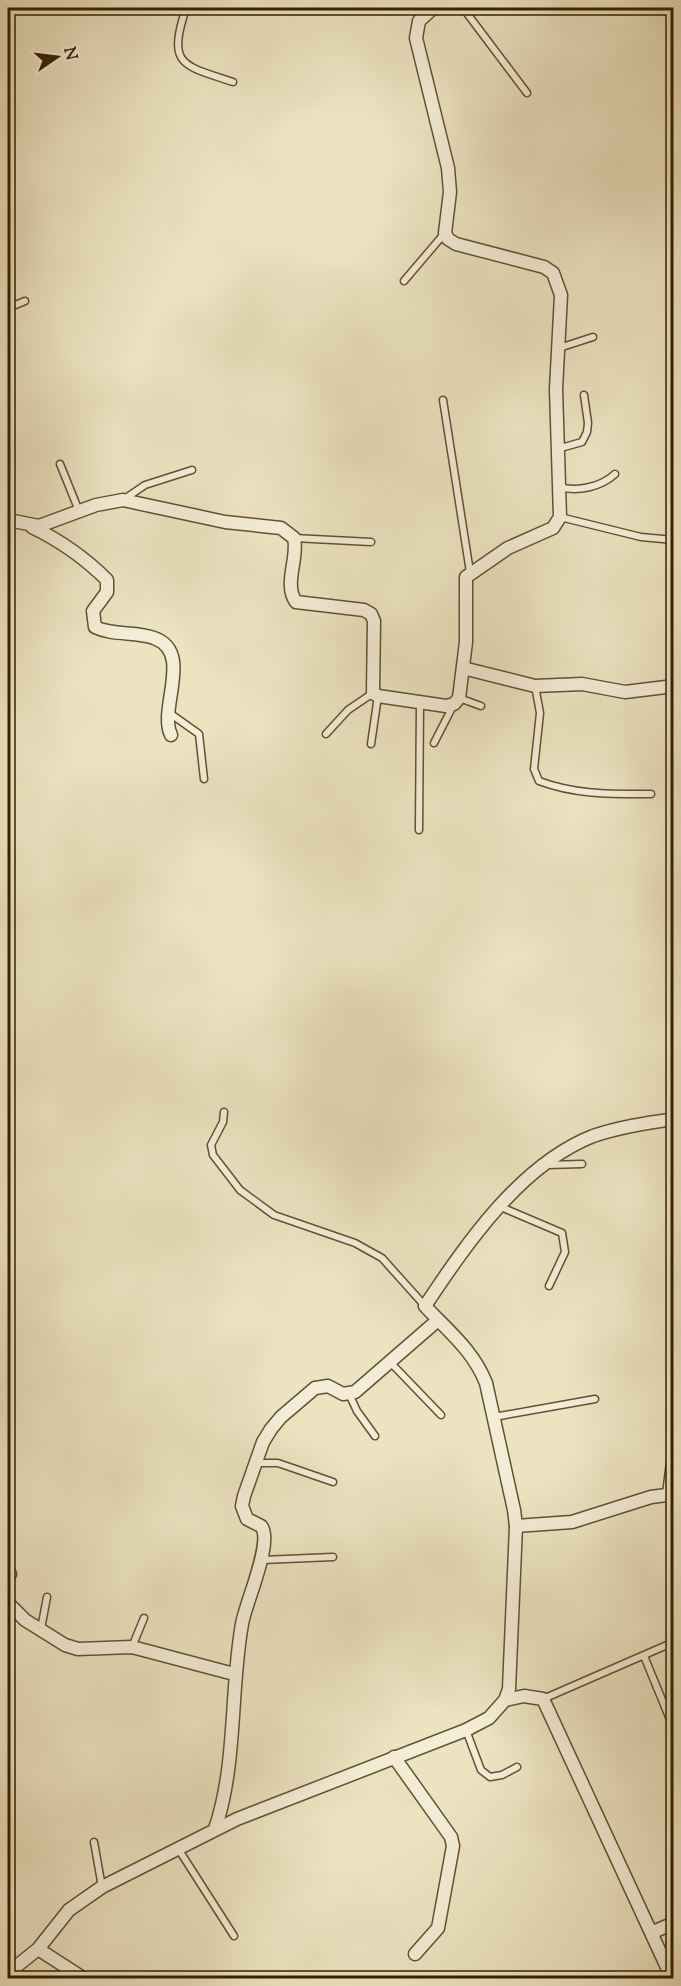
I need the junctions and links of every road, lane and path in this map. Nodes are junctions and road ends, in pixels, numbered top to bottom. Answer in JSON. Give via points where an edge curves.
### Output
{"nodes":[{"id":1,"x":186,"y":8,"type":"edge"},
{"id":2,"x":433,"y":8,"type":"edge"},
{"id":3,"x":463,"y":8,"type":"edge"},
{"id":4,"x":233,"y":82,"type":"dead end"},
{"id":5,"x":527,"y":93,"type":"dead end"},
{"id":6,"x":445,"y":233,"type":"junction"},
{"id":7,"x":404,"y":281,"type":"dead end"},
{"id":8,"x":25,"y":301,"type":"dead end"},
{"id":9,"x":8,"y":308,"type":"edge"},
{"id":10,"x":592,"y":337,"type":"dead end"},
{"id":11,"x":558,"y":348,"type":"junction"},
{"id":12,"x":584,"y":395,"type":"dead end"},
{"id":13,"x":443,"y":400,"type":"dead end"},
{"id":14,"x":557,"y":449,"type":"junction"},
{"id":15,"x":60,"y":465,"type":"dead end"},
{"id":16,"x":192,"y":470,"type":"dead end"},
{"id":17,"x":615,"y":474,"type":"dead end"},
{"id":18,"x":559,"y":487,"type":"junction"},
{"id":19,"x":123,"y":500,"type":"junction"},
{"id":20,"x":79,"y":512,"type":"junction"},
{"id":21,"x":560,"y":517,"type":"junction"},
{"id":22,"x":8,"y":520,"type":"edge"},
{"id":23,"x":28,"y":525,"type":"junction"},
{"id":24,"x":294,"y":538,"type":"junction"},
{"id":25,"x":674,"y":540,"type":"edge"},
{"id":26,"x":370,"y":542,"type":"dead end"},
{"id":27,"x":470,"y":572,"type":"junction"},
{"id":28,"x":463,"y":668,"type":"junction"},
{"id":29,"x":535,"y":686,"type":"junction"},
{"id":30,"x":674,"y":686,"type":"edge"},
{"id":31,"x":375,"y":694,"type":"junction"},
{"id":32,"x":457,"y":701,"type":"junction"},
{"id":33,"x":420,"y":702,"type":"junction"},
{"id":34,"x":481,"y":706,"type":"dead end"},
{"id":35,"x":167,"y":712,"type":"junction"},
{"id":36,"x":326,"y":734,"type":"dead end"},
{"id":37,"x":171,"y":735,"type":"dead end"},
{"id":38,"x":434,"y":743,"type":"dead end"},
{"id":39,"x":371,"y":744,"type":"dead end"},
{"id":40,"x":204,"y":778,"type":"dead end"},
{"id":41,"x":651,"y":794,"type":"dead end"},
{"id":42,"x":419,"y":830,"type":"dead end"},
{"id":43,"x":224,"y":1112,"type":"dead end"},
{"id":44,"x":674,"y":1119,"type":"edge"},
{"id":45,"x":582,"y":1164,"type":"dead end"},
{"id":46,"x":541,"y":1166,"type":"junction"},
{"id":47,"x":501,"y":1207,"type":"junction"},
{"id":48,"x":549,"y":1286,"type":"dead end"},
{"id":49,"x":425,"y":1306,"type":"junction"},
{"id":50,"x":438,"y":1320,"type":"junction"},
{"id":51,"x":390,"y":1361,"type":"junction"},
{"id":52,"x":350,"y":1394,"type":"junction"},
{"id":53,"x":595,"y":1399,"type":"dead end"},
{"id":54,"x":441,"y":1415,"type":"dead end"},
{"id":55,"x":494,"y":1417,"type":"junction"},
{"id":56,"x":674,"y":1430,"type":"edge"},
{"id":57,"x":375,"y":1436,"type":"dead end"},
{"id":58,"x":256,"y":1463,"type":"junction"},
{"id":59,"x":333,"y":1482,"type":"dead end"},
{"id":60,"x":670,"y":1494,"type":"edge"},
{"id":61,"x":516,"y":1526,"type":"junction"},
{"id":62,"x":333,"y":1557,"type":"dead end"},
{"id":63,"x":261,"y":1560,"type":"junction"},
{"id":64,"x":47,"y":1597,"type":"dead end"},
{"id":65,"x":8,"y":1603,"type":"edge"},
{"id":66,"x":144,"y":1618,"type":"dead end"},
{"id":67,"x":41,"y":1629,"type":"junction"},
{"id":68,"x":674,"y":1642,"type":"edge"},
{"id":69,"x":132,"y":1647,"type":"junction"},
{"id":70,"x":644,"y":1656,"type":"junction"},
{"id":71,"x":234,"y":1674,"type":"junction"},
{"id":72,"x":543,"y":1699,"type":"junction"},
{"id":73,"x":506,"y":1700,"type":"junction"},
{"id":74,"x":466,"y":1730,"type":"junction"},
{"id":75,"x":674,"y":1730,"type":"edge"},
{"id":76,"x":394,"y":1757,"type":"junction"},
{"id":77,"x":517,"y":1767,"type":"dead end"},
{"id":78,"x":226,"y":1797,"type":"junction"},
{"id":79,"x":237,"y":1819,"type":"junction"},
{"id":80,"x":214,"y":1829,"type":"junction"},
{"id":81,"x":94,"y":1842,"type":"dead end"},
{"id":82,"x":179,"y":1850,"type":"junction"},
{"id":83,"x":102,"y":1887,"type":"junction"},
{"id":84,"x":674,"y":1923,"type":"edge"},
{"id":85,"x":653,"y":1932,"type":"junction"},
{"id":86,"x":234,"y":1936,"type":"dead end"},
{"id":87,"x":38,"y":1949,"type":"junction"},
{"id":88,"x":415,"y":1954,"type":"dead end"},
{"id":89,"x":8,"y":1973,"type":"edge"},
{"id":90,"x":83,"y":1978,"type":"edge"},
{"id":91,"x":672,"y":1978,"type":"edge"}],
"edges":[{"from":1,"to":4,"type":"lane","via":[[176,36],[178,53],[190,68]]},
{"from":2,"to":6,"type":"street","via":[[420,21],[416,38],[448,168],[450,192]]},
{"from":3,"to":5,"type":"lane"},
{"from":6,"to":7,"type":"lane"},
{"from":6,"to":11,"type":"street","via":[[452,242],[544,267],[553,273],[561,295]]},
{"from":8,"to":9,"type":"lane"},
{"from":10,"to":11,"type":"lane"},
{"from":11,"to":14,"type":"street"},
{"from":12,"to":14,"type":"lane","via":[[587,432],[582,442]]},
{"from":13,"to":27,"type":"lane"},
{"from":14,"to":18,"type":"street"},
{"from":15,"to":20,"type":"lane"},
{"from":16,"to":19,"type":"lane","via":[[145,485]]},
{"from":17,"to":18,"type":"lane","via":[[605,484]]},
{"from":18,"to":21,"type":"street"},
{"from":19,"to":20,"type":"street"},
{"from":19,"to":24,"type":"street","via":[[225,522],[281,528]]},
{"from":20,"to":23,"type":"street","via":[[51,524]]},
{"from":21,"to":25,"type":"lane","via":[[641,537]]},
{"from":21,"to":27,"type":"street","via":[[553,528],[514,545]]},
{"from":22,"to":23,"type":"street"},
{"from":23,"to":35,"type":"street","via":[[84,558],[107,580],[107,592],[93,611],[95,627],[155,638],[171,652],[174,683]]},
{"from":24,"to":26,"type":"lane"},
{"from":24,"to":31,"type":"street","via":[[290,589],[296,602],[371,614]]},
{"from":27,"to":28,"type":"street","via":[[465,584]]},
{"from":28,"to":29,"type":"street"},
{"from":28,"to":32,"type":"street"},
{"from":29,"to":30,"type":"street","via":[[582,684],[625,692]]},
{"from":29,"to":41,"type":"lane","via":[[540,713],[534,769],[540,781],[562,789],[601,794]]},
{"from":31,"to":33,"type":"street"},
{"from":31,"to":36,"type":"lane","via":[[348,710]]},
{"from":31,"to":39,"type":"lane"},
{"from":32,"to":33,"type":"street","via":[[446,706]]},
{"from":32,"to":34,"type":"lane"},
{"from":32,"to":38,"type":"lane"},
{"from":33,"to":42,"type":"lane"},
{"from":35,"to":37,"type":"street","via":[[166,725]]},
{"from":35,"to":40,"type":"lane","via":[[199,734]]},
{"from":43,"to":49,"type":"lane","via":[[211,1145],[213,1155],[240,1190],[274,1215],[355,1243],[382,1258]]},
{"from":44,"to":46,"type":"street","via":[[595,1136]]},
{"from":45,"to":46,"type":"lane"},
{"from":46,"to":47,"type":"street"},
{"from":47,"to":48,"type":"lane","via":[[562,1233],[565,1252]]},
{"from":47,"to":49,"type":"street","via":[[467,1245]]},
{"from":49,"to":50,"type":"street"},
{"from":50,"to":51,"type":"street"},
{"from":50,"to":55,"type":"street","via":[[479,1365]]},
{"from":51,"to":52,"type":"street"},
{"from":51,"to":54,"type":"lane"},
{"from":52,"to":57,"type":"lane"},
{"from":52,"to":58,"type":"street","via":[[328,1386],[315,1388],[281,1417],[263,1442]]},
{"from":53,"to":55,"type":"lane"},
{"from":55,"to":61,"type":"street"},
{"from":56,"to":60,"type":"lane"},
{"from":58,"to":59,"type":"lane","via":[[278,1463]]},
{"from":58,"to":63,"type":"street","via":[[242,1506],[247,1519],[265,1530]]},
{"from":60,"to":61,"type":"street","via":[[572,1522]]},
{"from":61,"to":73,"type":"street","via":[[511,1672]]},
{"from":62,"to":63,"type":"lane"},
{"from":63,"to":71,"type":"street","via":[[244,1610]]},
{"from":64,"to":67,"type":"lane"},
{"from":65,"to":67,"type":"street"},
{"from":66,"to":69,"type":"lane"},
{"from":67,"to":69,"type":"street","via":[[65,1645],[78,1648]]},
{"from":68,"to":70,"type":"lane"},
{"from":69,"to":71,"type":"street"},
{"from":70,"to":72,"type":"lane"},
{"from":70,"to":75,"type":"lane"},
{"from":71,"to":78,"type":"street"},
{"from":72,"to":73,"type":"street","via":[[524,1696]]},
{"from":72,"to":85,"type":"street"},
{"from":73,"to":74,"type":"street","via":[[489,1718]]},
{"from":74,"to":76,"type":"street"},
{"from":74,"to":77,"type":"lane","via":[[481,1770],[490,1777]]},
{"from":76,"to":79,"type":"street"},
{"from":76,"to":88,"type":"street","via":[[451,1837],[453,1846],[438,1928]]},
{"from":78,"to":79,"type":"street"},
{"from":78,"to":80,"type":"street"},
{"from":79,"to":80,"type":"street"},
{"from":80,"to":82,"type":"street"},
{"from":81,"to":83,"type":"lane"},
{"from":82,"to":83,"type":"street"},
{"from":82,"to":86,"type":"lane"},
{"from":83,"to":87,"type":"street","via":[[69,1910]]},
{"from":84,"to":85,"type":"street"},
{"from":85,"to":91,"type":"street"},
{"from":87,"to":89,"type":"street"},
{"from":87,"to":90,"type":"street"}]}
